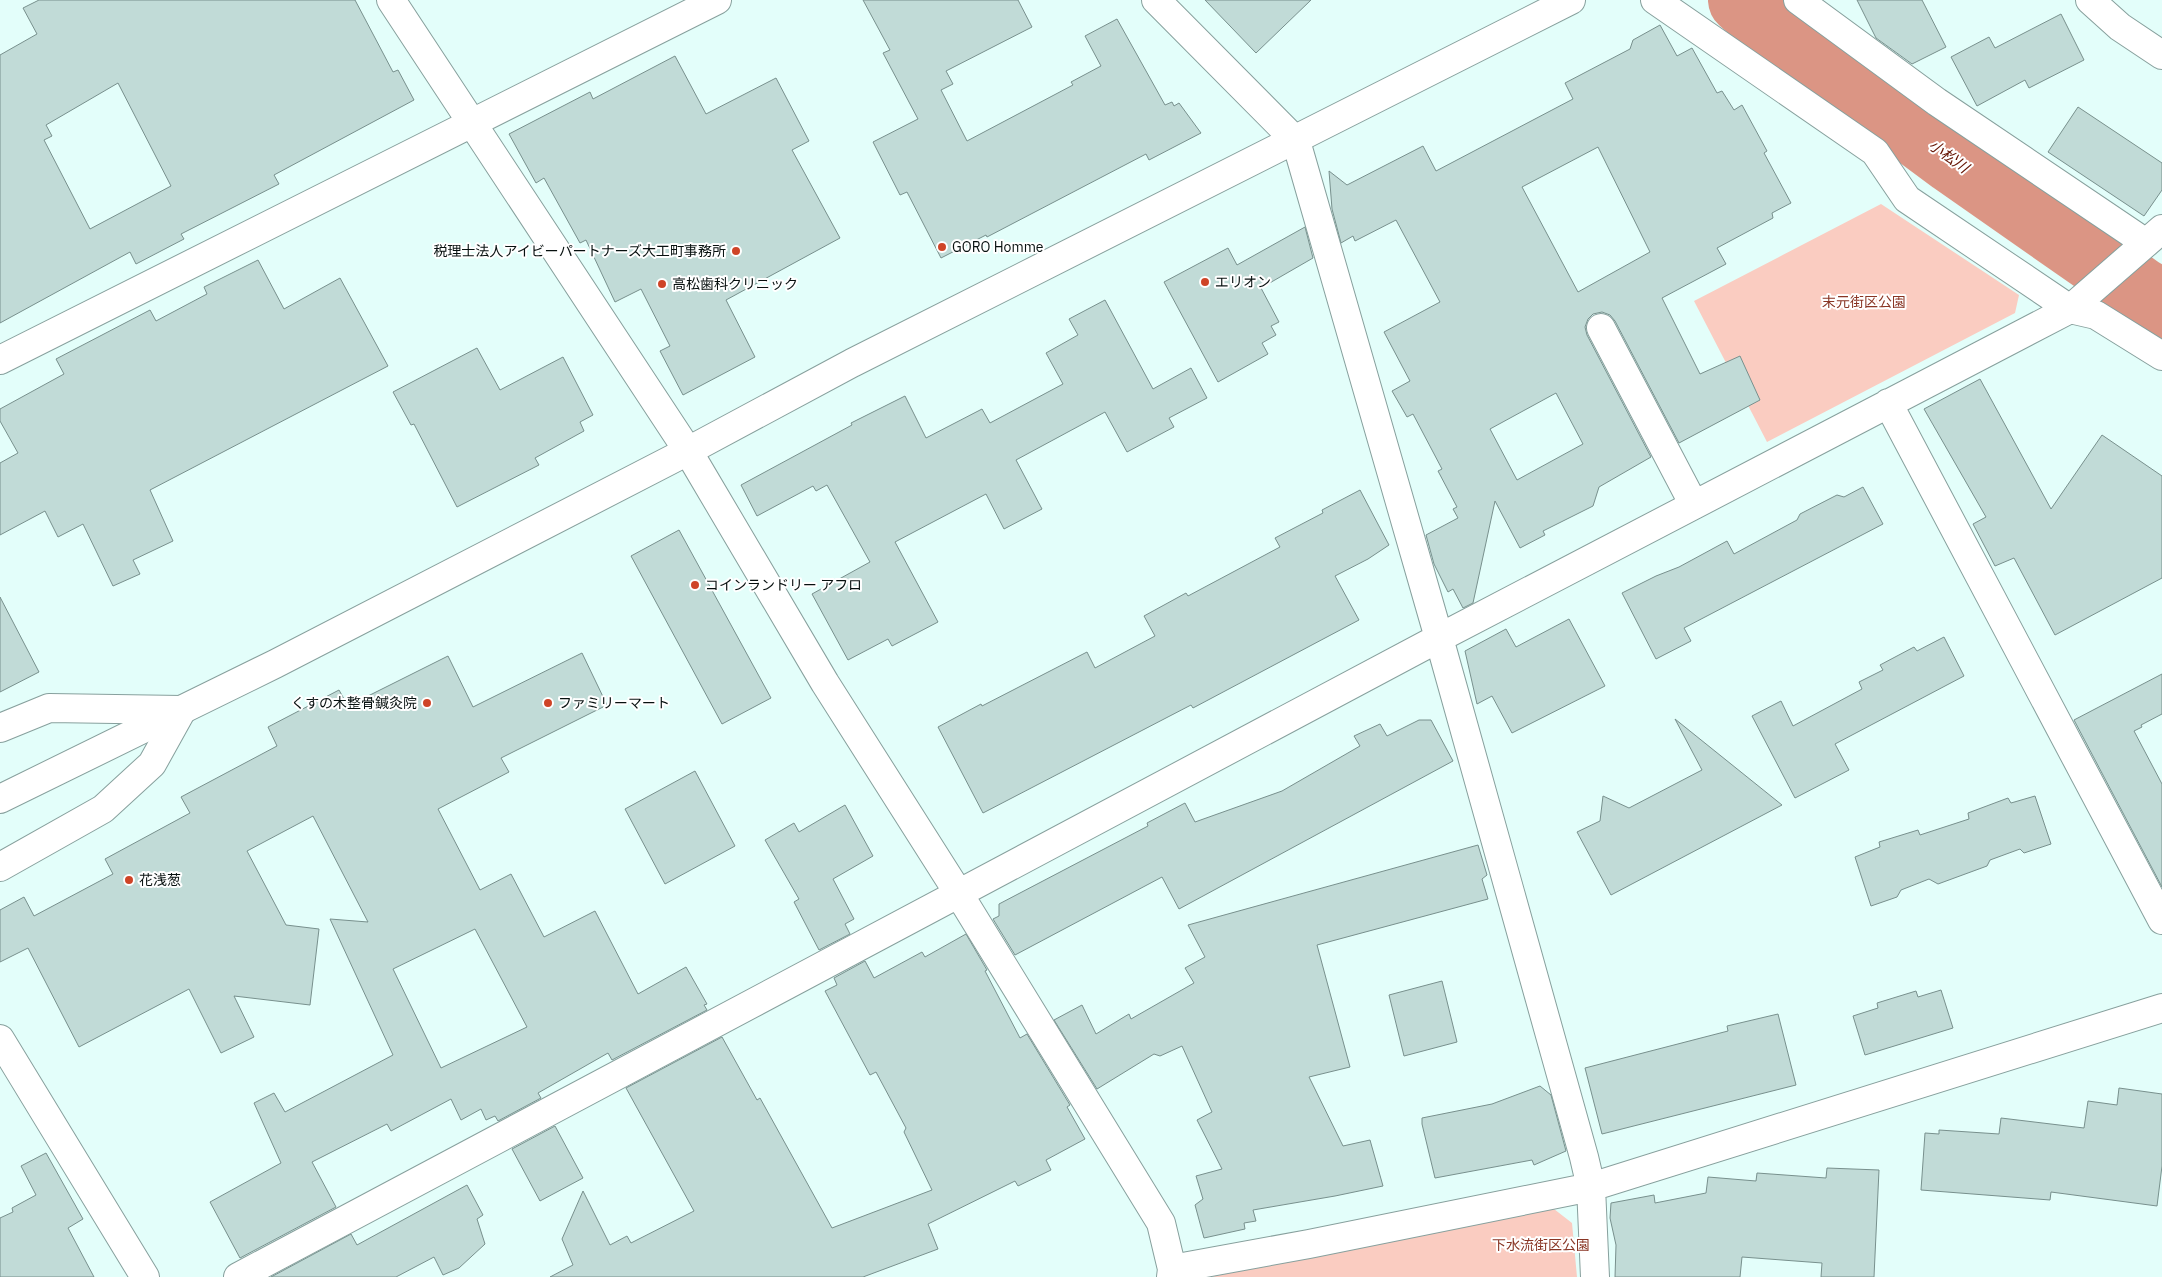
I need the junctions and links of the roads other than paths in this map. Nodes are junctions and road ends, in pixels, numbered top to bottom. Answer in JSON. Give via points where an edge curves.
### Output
{"nodes":[{"id":1,"x":391,"y":0,"type":"edge"},
{"id":2,"x":717,"y":0,"type":"edge"},
{"id":3,"x":1156,"y":0,"type":"edge"},
{"id":4,"x":1571,"y":0,"type":"edge"},
{"id":5,"x":1655,"y":0,"type":"edge"},
{"id":6,"x":1798,"y":0,"type":"edge"},
{"id":7,"x":2090,"y":0,"type":"edge"},
{"id":8,"x":2162,"y":55,"type":"edge"},
{"id":9,"x":472,"y":123,"type":"junction"},
{"id":10,"x":1296,"y":140,"type":"junction"},
{"id":11,"x":2154,"y":236,"type":"edge"},
{"id":12,"x":2070,"y":309,"type":"junction"},
{"id":13,"x":1601,"y":328,"type":"dead end"},
{"id":14,"x":2162,"y":356,"type":"edge"},
{"id":15,"x":0,"y":360,"type":"edge"},
{"id":16,"x":1888,"y":402,"type":"junction"},
{"id":17,"x":688,"y":451,"type":"junction"},
{"id":18,"x":1694,"y":505,"type":"junction"},
{"id":19,"x":1439,"y":638,"type":"junction"},
{"id":20,"x":182,"y":710,"type":"junction"},
{"id":21,"x":0,"y":728,"type":"edge"},
{"id":22,"x":0,"y":799,"type":"edge"},
{"id":23,"x":0,"y":867,"type":"edge"},
{"id":24,"x":959,"y":894,"type":"junction"},
{"id":25,"x":2162,"y":920,"type":"edge"},
{"id":26,"x":2162,"y":1008,"type":"edge"},
{"id":27,"x":0,"y":1039,"type":"edge"},
{"id":28,"x":1591,"y":1187,"type":"junction"},
{"id":29,"x":1171,"y":1273,"type":"edge"},
{"id":30,"x":145,"y":1277,"type":"edge"},
{"id":31,"x":238,"y":1277,"type":"edge"},
{"id":32,"x":1595,"y":1277,"type":"edge"}],
"edges":[{"from":1,"to":9,"type":"street"},
{"from":2,"to":9,"type":"street"},
{"from":3,"to":10,"type":"street"},
{"from":4,"to":10,"type":"street"},
{"from":5,"to":12,"type":"street","via":[[1875,152],[1908,199]]},
{"from":6,"to":11,"type":"street","via":[[1937,102]]},
{"from":7,"to":8,"type":"street","via":[[2120,27]]},
{"from":9,"to":15,"type":"street"},
{"from":9,"to":17,"type":"street"},
{"from":10,"to":17,"type":"street","via":[[852,363]]},
{"from":10,"to":19,"type":"street"},
{"from":11,"to":12,"type":"street"},
{"from":12,"to":14,"type":"street","via":[[2096,315]]},
{"from":12,"to":16,"type":"street"},
{"from":13,"to":18,"type":"street"},
{"from":16,"to":18,"type":"street"},
{"from":16,"to":25,"type":"street"},
{"from":17,"to":20,"type":"street"},
{"from":17,"to":24,"type":"street","via":[[825,682]]},
{"from":18,"to":19,"type":"street"},
{"from":19,"to":24,"type":"street"},
{"from":19,"to":28,"type":"street"},
{"from":20,"to":21,"type":"street","via":[[50,708]]},
{"from":20,"to":22,"type":"street"},
{"from":20,"to":23,"type":"street","via":[[152,764],[103,809]]},
{"from":24,"to":29,"type":"street","via":[[1161,1223]]},
{"from":24,"to":31,"type":"street"},
{"from":26,"to":28,"type":"street"},
{"from":27,"to":30,"type":"street"},
{"from":28,"to":29,"type":"street"},
{"from":28,"to":32,"type":"street"}]}
